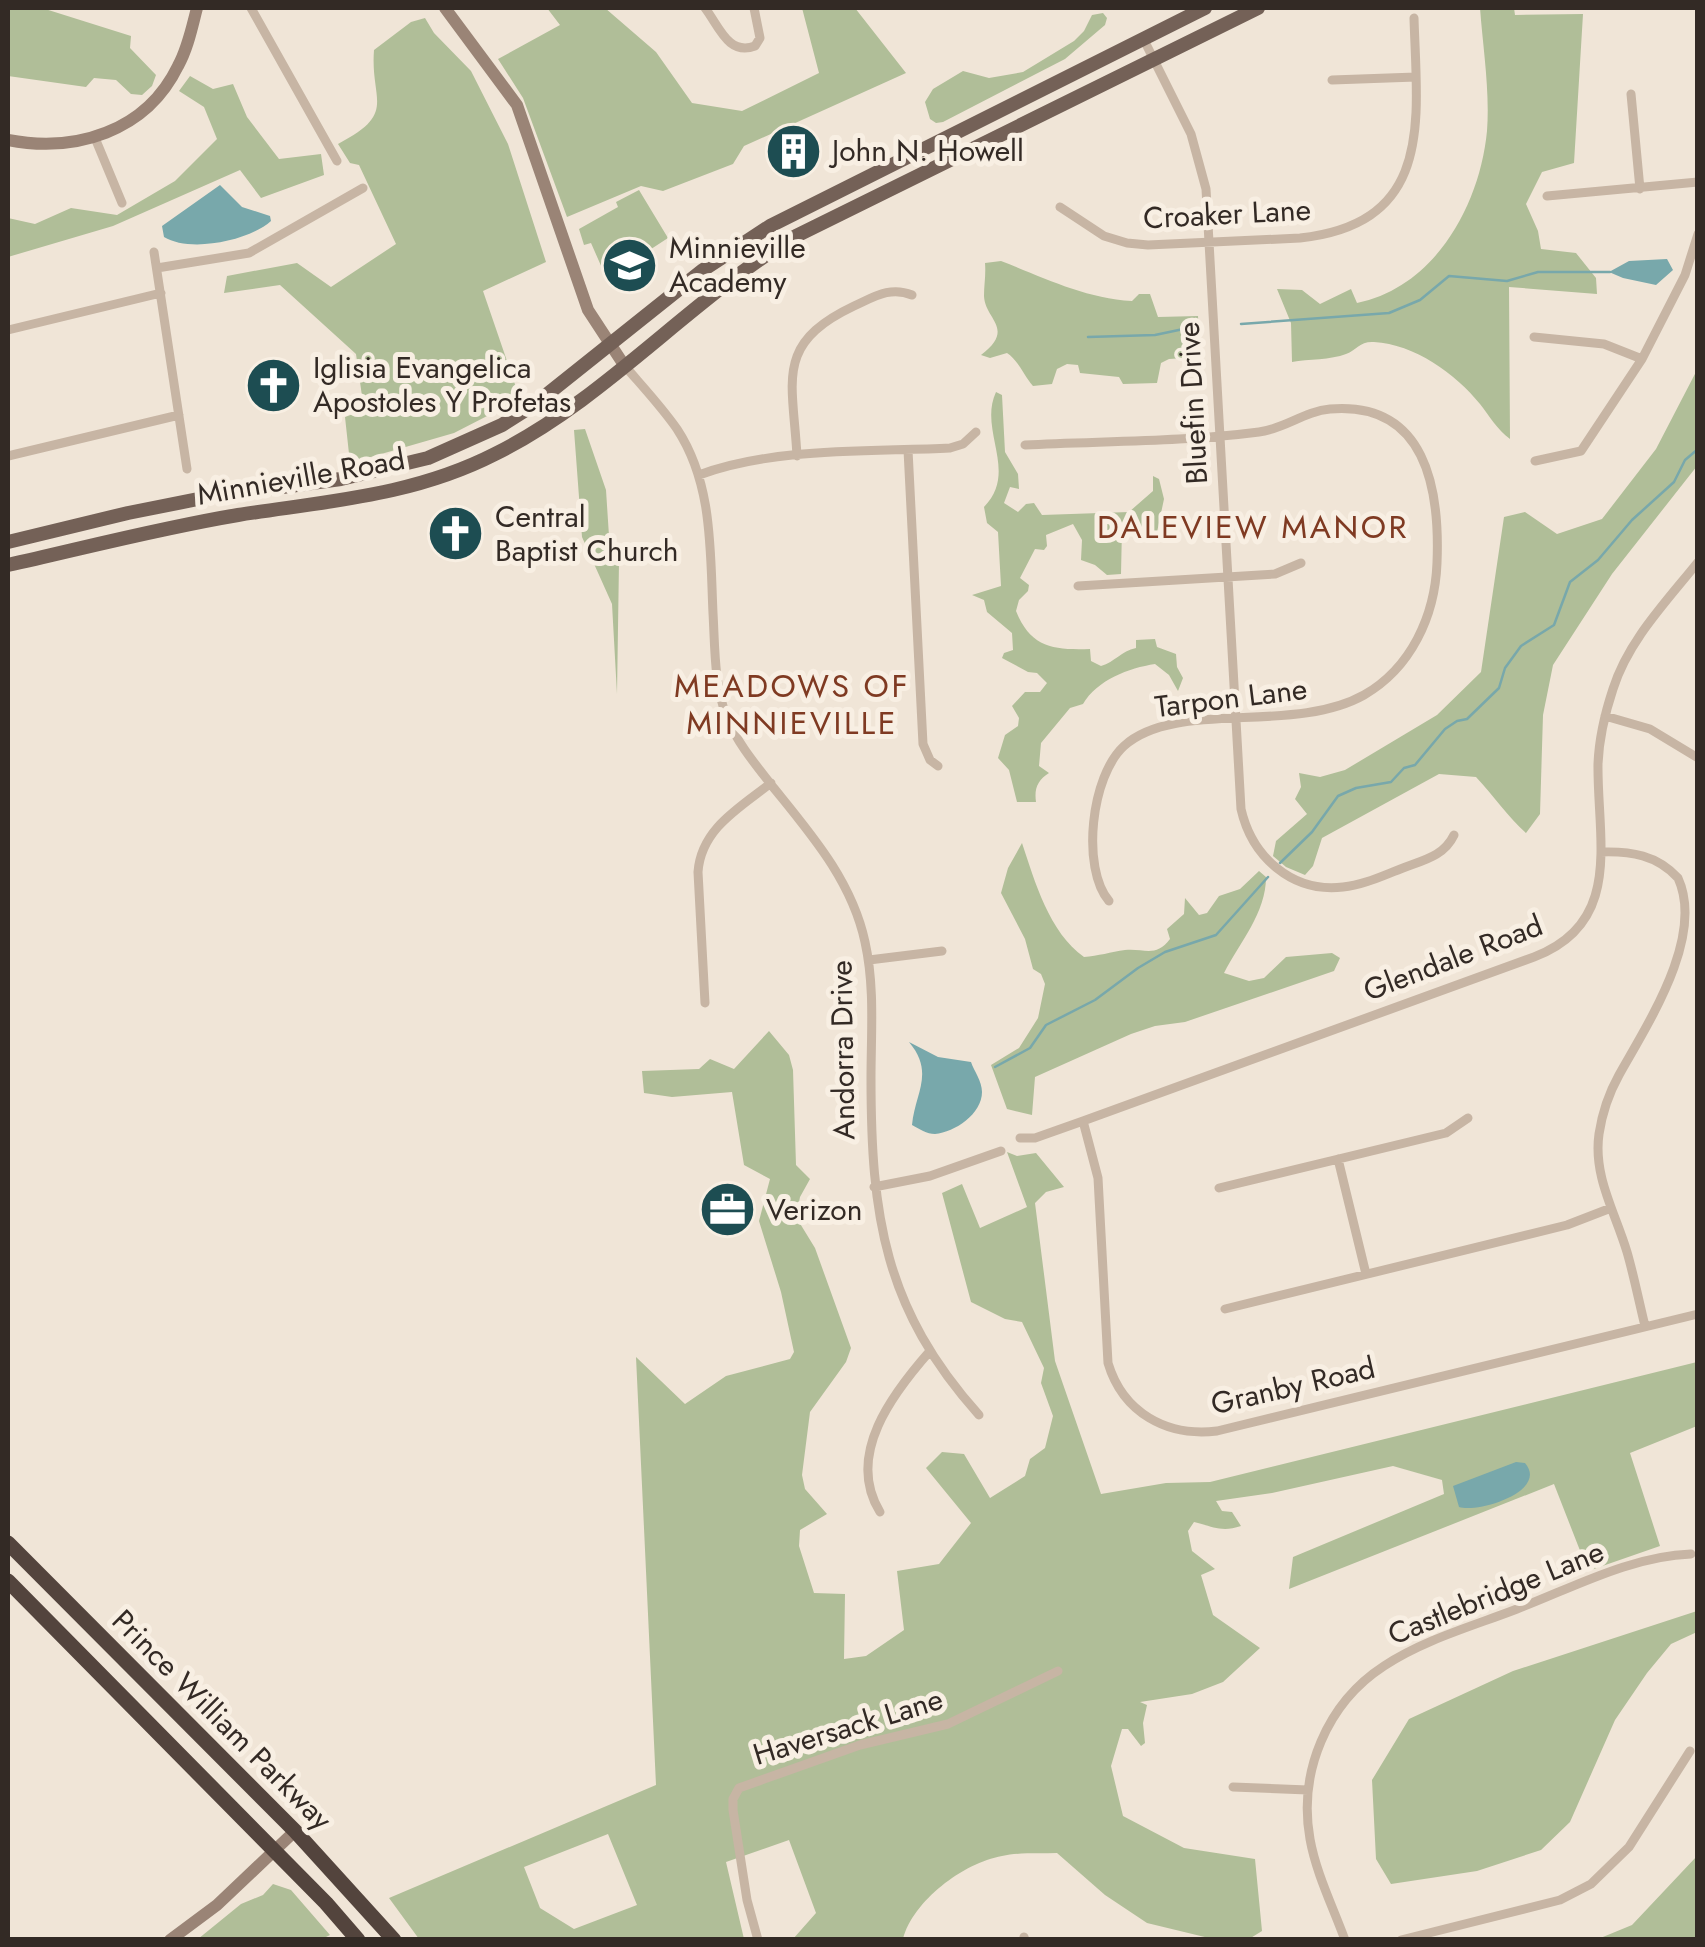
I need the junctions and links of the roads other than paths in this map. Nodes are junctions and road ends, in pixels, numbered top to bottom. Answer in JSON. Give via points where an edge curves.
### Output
{"nodes":[{"id":1,"x":197,"y":8,"type":"edge"},
{"id":2,"x":251,"y":8,"type":"edge"},
{"id":3,"x":446,"y":8,"type":"edge"},
{"id":4,"x":705,"y":8,"type":"edge"},
{"id":5,"x":754,"y":8,"type":"edge"},
{"id":6,"x":1206,"y":8,"type":"edge"},
{"id":7,"x":1258,"y":8,"type":"edge"},
{"id":8,"x":1414,"y":18,"type":"dead end"},
{"id":9,"x":1143,"y":38,"type":"junction"},
{"id":10,"x":1154,"y":59,"type":"junction"},
{"id":11,"x":1416,"y":76,"type":"junction"},
{"id":12,"x":1332,"y":80,"type":"dead end"},
{"id":13,"x":1631,"y":94,"type":"dead end"},
{"id":14,"x":95,"y":138,"type":"junction"},
{"id":15,"x":8,"y":140,"type":"edge"},
{"id":16,"x":337,"y":161,"type":"dead end"},
{"id":17,"x":1698,"y":182,"type":"edge"},
{"id":18,"x":364,"y":188,"type":"dead end"},
{"id":19,"x":1640,"y":188,"type":"junction"},
{"id":20,"x":1547,"y":196,"type":"dead end"},
{"id":21,"x":122,"y":203,"type":"dead end"},
{"id":22,"x":1060,"y":206,"type":"dead end"},
{"id":23,"x":1698,"y":234,"type":"edge"},
{"id":24,"x":1209,"y":242,"type":"junction"},
{"id":25,"x":154,"y":252,"type":"dead end"},
{"id":26,"x":157,"y":268,"type":"junction"},
{"id":27,"x":161,"y":293,"type":"junction"},
{"id":28,"x":912,"y":295,"type":"dead end"},
{"id":29,"x":8,"y":330,"type":"edge"},
{"id":30,"x":1534,"y":337,"type":"dead end"},
{"id":31,"x":610,"y":346,"type":"junction"},
{"id":32,"x":1642,"y":359,"type":"junction"},
{"id":33,"x":624,"y":364,"type":"junction"},
{"id":34,"x":178,"y":415,"type":"junction"},
{"id":35,"x":976,"y":432,"type":"dead end"},
{"id":36,"x":1220,"y":434,"type":"junction"},
{"id":37,"x":1025,"y":445,"type":"dead end"},
{"id":38,"x":908,"y":450,"type":"junction"},
{"id":39,"x":8,"y":456,"type":"edge"},
{"id":40,"x":797,"y":456,"type":"junction"},
{"id":41,"x":1535,"y":461,"type":"dead end"},
{"id":42,"x":187,"y":469,"type":"dead end"},
{"id":43,"x":698,"y":475,"type":"junction"},
{"id":44,"x":8,"y":542,"type":"edge"},
{"id":45,"x":1698,"y":562,"type":"edge"},
{"id":46,"x":1301,"y":563,"type":"dead end"},
{"id":47,"x":8,"y":566,"type":"edge"},
{"id":48,"x":1228,"y":576,"type":"junction"},
{"id":49,"x":1078,"y":586,"type":"dead end"},
{"id":50,"x":1605,"y":716,"type":"junction"},
{"id":51,"x":1235,"y":720,"type":"junction"},
{"id":52,"x":1698,"y":758,"type":"edge"},
{"id":53,"x":938,"y":766,"type":"dead end"},
{"id":54,"x":770,"y":784,"type":"junction"},
{"id":55,"x":1454,"y":835,"type":"dead end"},
{"id":56,"x":1602,"y":852,"type":"junction"},
{"id":57,"x":1109,"y":900,"type":"dead end"},
{"id":58,"x":1697,"y":928,"type":"edge"},
{"id":59,"x":942,"y":951,"type":"dead end"},
{"id":60,"x":869,"y":960,"type":"junction"},
{"id":61,"x":1688,"y":963,"type":"dead end"},
{"id":62,"x":704,"y":1002,"type":"dead end"},
{"id":63,"x":1468,"y":1118,"type":"dead end"},
{"id":64,"x":1083,"y":1121,"type":"junction"},
{"id":65,"x":1020,"y":1138,"type":"dead end"},
{"id":66,"x":1002,"y":1151,"type":"dead end"},
{"id":67,"x":1338,"y":1159,"type":"junction"},
{"id":68,"x":874,"y":1186,"type":"junction"},
{"id":69,"x":1219,"y":1188,"type":"dead end"},
{"id":70,"x":1611,"y":1208,"type":"junction"},
{"id":71,"x":1366,"y":1274,"type":"junction"},
{"id":72,"x":1225,"y":1309,"type":"dead end"},
{"id":73,"x":1698,"y":1314,"type":"edge"},
{"id":74,"x":1645,"y":1326,"type":"junction"},
{"id":75,"x":930,"y":1351,"type":"junction"},
{"id":76,"x":980,"y":1415,"type":"dead end"},
{"id":77,"x":880,"y":1512,"type":"dead end"},
{"id":78,"x":8,"y":1543,"type":"edge"},
{"id":79,"x":1691,"y":1554,"type":"dead end"},
{"id":80,"x":8,"y":1581,"type":"edge"},
{"id":81,"x":1058,"y":1671,"type":"dead end"},
{"id":82,"x":1690,"y":1751,"type":"dead end"},
{"id":83,"x":1233,"y":1787,"type":"dead end"},
{"id":84,"x":1308,"y":1790,"type":"junction"},
{"id":85,"x":295,"y":1831,"type":"junction"},
{"id":86,"x":275,"y":1851,"type":"junction"},
{"id":87,"x":170,"y":1940,"type":"edge"},
{"id":88,"x":358,"y":1940,"type":"edge"},
{"id":89,"x":394,"y":1940,"type":"edge"},
{"id":90,"x":758,"y":1940,"type":"edge"},
{"id":91,"x":1346,"y":1940,"type":"edge"},
{"id":92,"x":1402,"y":1940,"type":"edge"}],
"edges":[{"from":1,"to":14,"type":"street","via":[[185,51],[161,93],[129,122]]},
{"from":2,"to":16,"type":"street"},
{"from":3,"to":31,"type":"street","via":[[517,105],[588,310]]},
{"from":4,"to":5,"type":"street","via":[[730,44],[742,50],[760,38]]},
{"from":6,"to":9,"type":"main road","name":"Minnieville Road"},
{"from":7,"to":10,"type":"main road","name":"Minnieville Road"},
{"from":8,"to":11,"type":"street","name":"Croaker Lane"},
{"from":9,"to":10,"type":"street","name":"Bluefin Drive"},
{"from":9,"to":31,"type":"main road","name":"Minnieville Road","via":[[770,226]]},
{"from":10,"to":24,"type":"street","name":"Bluefin Drive","via":[[1199,153]]},
{"from":10,"to":33,"type":"main road","name":"Minnieville Road","via":[[796,236],[739,272]]},
{"from":11,"to":12,"type":"street"},
{"from":11,"to":24,"type":"street","name":"Croaker Lane","via":[[1413,154],[1380,207],[1327,234]]},
{"from":13,"to":19,"type":"street"},
{"from":14,"to":15,"type":"street","via":[[56,145]]},
{"from":14,"to":21,"type":"street"},
{"from":17,"to":19,"type":"street"},
{"from":18,"to":26,"type":"street","via":[[249,253]]},
{"from":19,"to":20,"type":"street"},
{"from":22,"to":24,"type":"street","name":"Croaker Lane","via":[[1116,241]]},
{"from":23,"to":32,"type":"street","via":[[1685,276]]},
{"from":24,"to":36,"type":"street","name":"Bluefin Drive"},
{"from":25,"to":26,"type":"street"},
{"from":26,"to":27,"type":"street"},
{"from":27,"to":29,"type":"street"},
{"from":27,"to":34,"type":"street"},
{"from":28,"to":40,"type":"street","via":[[882,293],[808,334],[792,380]]},
{"from":30,"to":32,"type":"street","via":[[1604,344]]},
{"from":31,"to":33,"type":"street"},
{"from":31,"to":44,"type":"main road","name":"Minnieville Road","via":[[502,425],[428,458]]},
{"from":32,"to":41,"type":"street","via":[[1580,453]]},
{"from":33,"to":43,"type":"street","name":"Andorra Drive","via":[[678,432]]},
{"from":33,"to":47,"type":"main road","name":"Minnieville Road","via":[[517,442],[439,478]]},
{"from":34,"to":39,"type":"street"},
{"from":34,"to":42,"type":"street"},
{"from":35,"to":38,"type":"street","via":[[956,446]]},
{"from":36,"to":37,"type":"street","name":"Tarpon Lane"},
{"from":36,"to":48,"type":"street","name":"Bluefin Drive"},
{"from":36,"to":51,"type":"street","name":"Tarpon Lane","via":[[1275,429],[1329,409],[1385,419],[1424,457],[1436,522],[1434,600],[1422,632],[1392,674],[1332,709]]},
{"from":38,"to":40,"type":"street"},
{"from":38,"to":53,"type":"street","via":[[924,744]]},
{"from":40,"to":43,"type":"street"},
{"from":43,"to":54,"type":"street","name":"Andorra Drive","via":[[708,520],[723,705]]},
{"from":45,"to":50,"type":"street","name":"Glendale Road","via":[[1625,659]]},
{"from":46,"to":48,"type":"street","via":[[1275,574]]},
{"from":48,"to":49,"type":"street"},
{"from":48,"to":51,"type":"street","name":"Bluefin Drive"},
{"from":50,"to":52,"type":"street","via":[[1650,729]]},
{"from":50,"to":56,"type":"street","name":"Glendale Road","via":[[1598,765]]},
{"from":51,"to":55,"type":"street","name":"Bluefin Drive","via":[[1246,832],[1286,876],[1323,887],[1354,885],[1438,854]]},
{"from":51,"to":57,"type":"street","name":"Tarpon Lane","via":[[1165,726],[1116,754],[1094,807],[1097,877]]},
{"from":54,"to":60,"type":"street","name":"Andorra Drive","via":[[843,882]]},
{"from":54,"to":62,"type":"street","via":[[714,830],[701,852]]},
{"from":56,"to":58,"type":"street","via":[[1641,855],[1668,868],[1692,900]]},
{"from":56,"to":64,"type":"street","name":"Glendale Road","via":[[1590,911],[1553,950]]},
{"from":59,"to":60,"type":"street"},
{"from":60,"to":68,"type":"street","name":"Andorra Drive"},
{"from":61,"to":70,"type":"street","via":[[1607,1102],[1598,1158]]},
{"from":63,"to":67,"type":"street","via":[[1446,1133]]},
{"from":64,"to":65,"type":"street","name":"Glendale Road"},
{"from":64,"to":74,"type":"street","name":"Granby Road","via":[[1098,1178],[1108,1363],[1128,1402],[1160,1425],[1217,1430]]},
{"from":66,"to":68,"type":"street","via":[[930,1176]]},
{"from":67,"to":69,"type":"street"},
{"from":67,"to":71,"type":"street"},
{"from":68,"to":75,"type":"street","name":"Andorra Drive","via":[[890,1263]]},
{"from":70,"to":71,"type":"street"},
{"from":70,"to":74,"type":"street"},
{"from":71,"to":72,"type":"street"},
{"from":73,"to":74,"type":"street","name":"Granby Road"},
{"from":75,"to":76,"type":"street","name":"Andorra Drive"},
{"from":75,"to":77,"type":"street","via":[[895,1394],[872,1444],[868,1490]]},
{"from":78,"to":85,"type":"highway","name":"Prince William Parkway"},
{"from":79,"to":84,"type":"street","name":"Castlebridge Lane","via":[[1601,1576],[1385,1665],[1332,1719]]},
{"from":80,"to":86,"type":"highway","name":"Prince William Parkway"},
{"from":81,"to":90,"type":"street","name":"Haversack Lane","via":[[948,1724],[739,1788],[733,1810]]},
{"from":82,"to":92,"type":"street","via":[[1628,1847],[1592,1884],[1560,1900]]},
{"from":83,"to":84,"type":"street"},
{"from":84,"to":91,"type":"street","name":"Castlebridge Lane","via":[[1310,1842]]},
{"from":85,"to":86,"type":"street"},
{"from":85,"to":89,"type":"highway","name":"Prince William Parkway"},
{"from":86,"to":87,"type":"street"},
{"from":86,"to":88,"type":"highway","name":"Prince William Parkway"}]}
